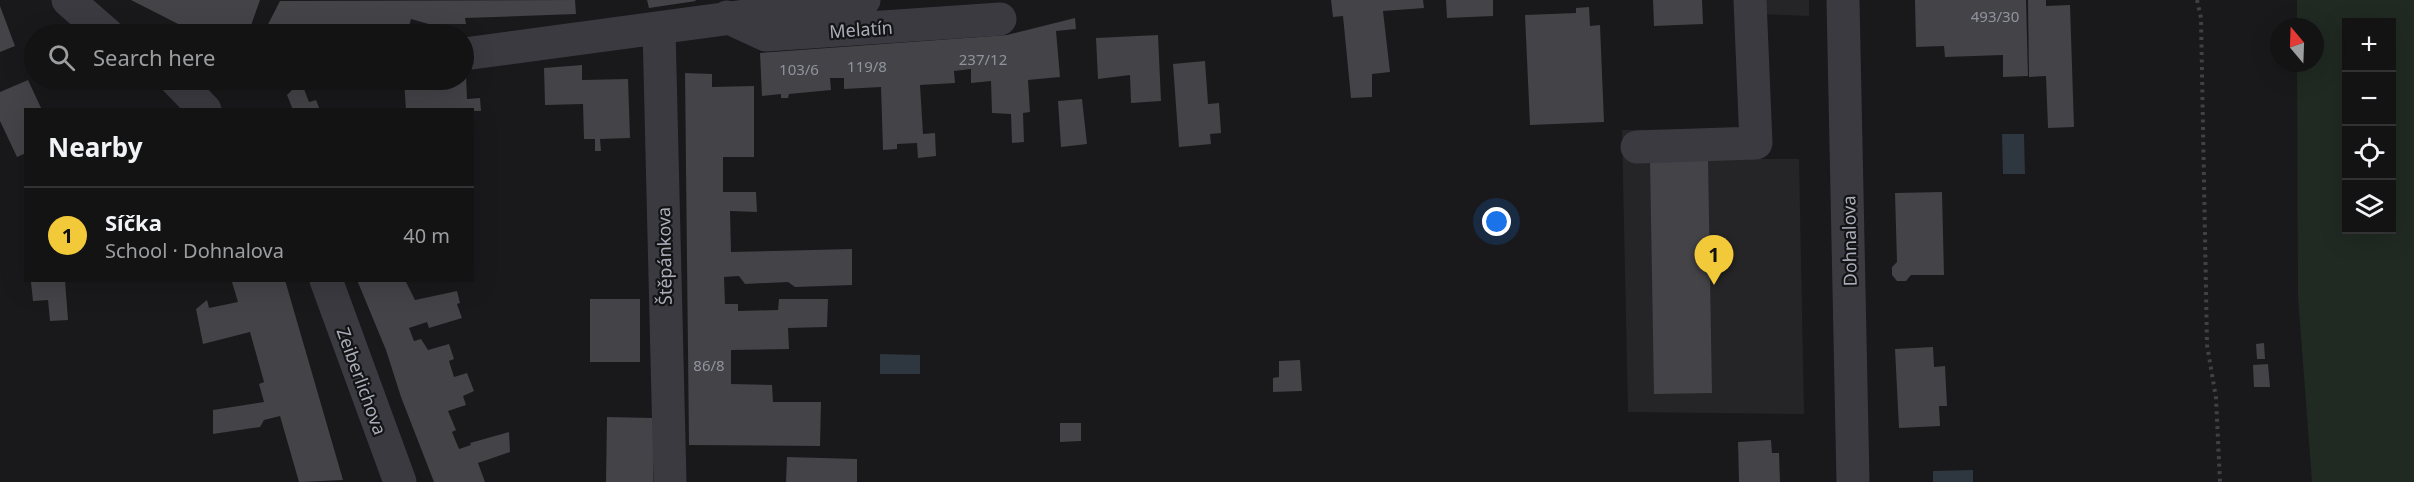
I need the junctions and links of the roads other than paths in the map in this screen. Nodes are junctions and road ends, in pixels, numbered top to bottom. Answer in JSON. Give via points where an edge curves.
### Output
{"nodes":[{"id":1,"x":68,"y":0,"type":"edge"},
{"id":2,"x":864,"y":0,"type":"edge"},
{"id":3,"x":1750,"y":0,"type":"edge"},
{"id":4,"x":1843,"y":0,"type":"edge"},
{"id":5,"x":727,"y":17,"type":"junction"},
{"id":6,"x":999,"y":19,"type":"dead end"},
{"id":7,"x":96,"y":24,"type":"edge"},
{"id":8,"x":659,"y":29,"type":"junction"},
{"id":9,"x":474,"y":53,"type":"edge"},
{"id":10,"x":189,"y":90,"type":"edge"},
{"id":11,"x":203,"y":108,"type":"edge"},
{"id":12,"x":1637,"y":147,"type":"dead end"},
{"id":13,"x":327,"y":282,"type":"edge"},
{"id":14,"x":400,"y":482,"type":"edge"},
{"id":15,"x":670,"y":482,"type":"edge"},
{"id":16,"x":1853,"y":482,"type":"edge"}],
"edges":[{"from":1,"to":7,"type":"street"},
{"from":2,"to":5,"type":"street","name":"Melatín"},
{"from":3,"to":12,"type":"street","via":[[1756,143]]},
{"from":4,"to":16,"type":"street","name":"Dohnalova"},
{"from":5,"to":6,"type":"street","name":"Melatín","via":[[766,35]]},
{"from":5,"to":8,"type":"street","name":"Melatín"},
{"from":8,"to":9,"type":"street","name":"Melatín"},
{"from":8,"to":15,"type":"street","name":"Štěpánkova"},
{"from":10,"to":11,"type":"street"},
{"from":13,"to":14,"type":"street","name":"Zeiberlichova"}]}
